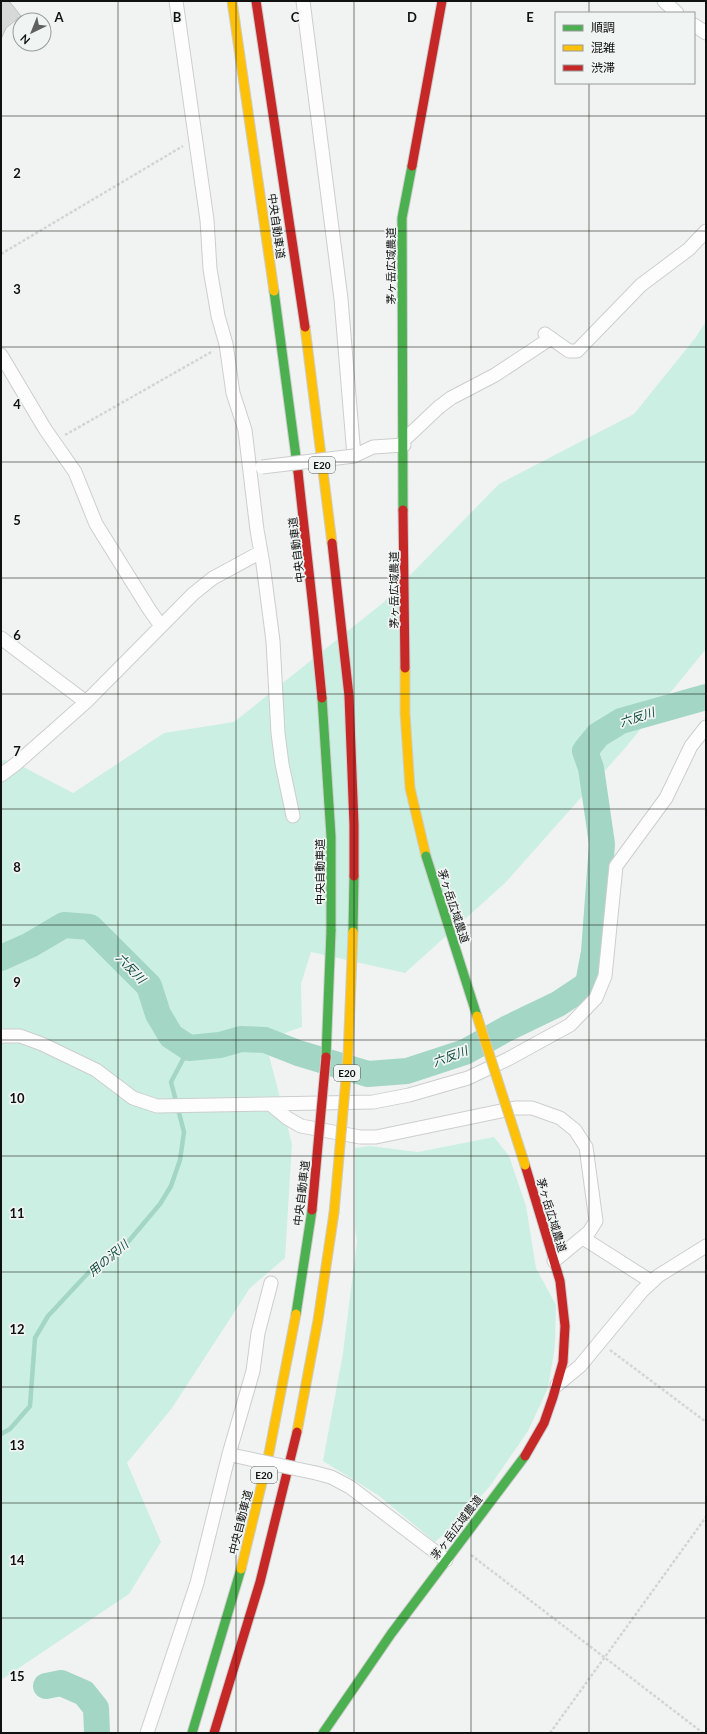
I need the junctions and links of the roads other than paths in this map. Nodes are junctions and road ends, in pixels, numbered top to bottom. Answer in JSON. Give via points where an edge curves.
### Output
{"nodes":[{"id":1,"x":176,"y":1,"type":"edge"},
{"id":2,"x":232,"y":1,"type":"edge"},
{"id":3,"x":256,"y":1,"type":"edge"},
{"id":4,"x":303,"y":1,"type":"edge"},
{"id":5,"x":442,"y":1,"type":"edge"},
{"id":6,"x":664,"y":1,"type":"edge"},
{"id":7,"x":676,"y":12,"type":"edge"},
{"id":8,"x":695,"y":26,"type":"edge"},
{"id":9,"x":706,"y":33,"type":"edge"},
{"id":10,"x":706,"y":230,"type":"edge"},
{"id":11,"x":1,"y":354,"type":"edge"},
{"id":12,"x":404,"y":442,"type":"junction"},
{"id":13,"x":354,"y":456,"type":"junction"},
{"id":14,"x":256,"y":467,"type":"junction"},
{"id":15,"x":261,"y":552,"type":"junction"},
{"id":16,"x":161,"y":626,"type":"junction"},
{"id":17,"x":1,"y":638,"type":"edge"},
{"id":18,"x":86,"y":702,"type":"junction"},
{"id":19,"x":706,"y":727,"type":"edge"},
{"id":20,"x":1,"y":775,"type":"edge"},
{"id":21,"x":293,"y":816,"type":"dead end"},
{"id":22,"x":1,"y":1036,"type":"edge"},
{"id":23,"x":270,"y":1104,"type":"junction"},
{"id":24,"x":583,"y":1238,"type":"junction"},
{"id":25,"x":706,"y":1246,"type":"edge"},
{"id":26,"x":554,"y":1261,"type":"junction"},
{"id":27,"x":652,"y":1282,"type":"junction"},
{"id":28,"x":271,"y":1283,"type":"dead end"},
{"id":29,"x":557,"y":1385,"type":"junction"},
{"id":30,"x":232,"y":1455,"type":"junction"},
{"id":31,"x":446,"y":1560,"type":"junction"},
{"id":32,"x":147,"y":1733,"type":"edge"},
{"id":33,"x":192,"y":1733,"type":"edge"},
{"id":34,"x":214,"y":1733,"type":"edge"},
{"id":35,"x":323,"y":1733,"type":"edge"}],
"edges":[{"from":1,"to":14,"type":"street","via":[[218,316],[226,344],[233,393]]},
{"from":2,"to":33,"type":"main road","name":"中央自動車道","number":"E20","bridge":true,"via":[[283,349],[311,570],[330,825],[331,931],[327,1048],[312,1210],[296,1320],[276,1425],[249,1539],[218,1653]]},
{"from":3,"to":34,"type":"main road","name":"中央自動車道","number":"E20","bridge":true,"via":[[308,348],[349,696],[354,825],[353,932],[348,1056],[334,1213],[320,1309],[297,1428],[270,1544],[238,1660]]},
{"from":4,"to":13,"type":"street","via":[[341,299]]},
{"from":5,"to":12,"type":"main road","name":"茅ヶ岳広域農道","via":[[402,218]]},
{"from":6,"to":7,"type":"street"},
{"from":8,"to":9,"type":"street"},
{"from":10,"to":12,"type":"street","via":[[689,249],[641,285],[577,351],[569,351],[548,336],[495,375],[438,407]]},
{"from":11,"to":16,"type":"street","via":[[75,472],[96,524]]},
{"from":12,"to":13,"type":"street","via":[[372,447]]},
{"from":12,"to":26,"type":"main road","name":"茅ヶ岳広域農道","bridge":true,"via":[[405,713],[410,788],[426,856]]},
{"from":13,"to":14,"type":"street","bridge":true},
{"from":14,"to":15,"type":"street"},
{"from":15,"to":16,"type":"street","via":[[213,578]]},
{"from":15,"to":21,"type":"street","via":[[273,641],[278,733]]},
{"from":16,"to":18,"type":"street"},
{"from":17,"to":18,"type":"street"},
{"from":18,"to":20,"type":"street"},
{"from":19,"to":23,"type":"street","via":[[691,746],[666,798],[616,866],[605,976],[596,998],[570,1025],[468,1078],[409,1095],[373,1102]]},
{"from":22,"to":23,"type":"street","via":[[20,1036],[42,1044],[96,1070],[133,1098],[157,1106]]},
{"from":23,"to":24,"type":"street","via":[[301,1126],[360,1137],[376,1137],[515,1108],[532,1108],[560,1118],[575,1130],[586,1147],[596,1221]]},
{"from":24,"to":26,"type":"street"},
{"from":24,"to":27,"type":"street"},
{"from":25,"to":27,"type":"street","via":[[676,1263]]},
{"from":26,"to":29,"type":"main road","name":"茅ヶ岳広域農道","via":[[560,1282],[565,1326],[563,1362]]},
{"from":27,"to":29,"type":"street","via":[[580,1366]]},
{"from":28,"to":30,"type":"street"},
{"from":29,"to":31,"type":"main road","name":"茅ヶ岳広域農道","via":[[544,1423],[528,1451]]},
{"from":30,"to":31,"type":"street","bridge":true,"via":[[331,1477],[350,1488]]},
{"from":30,"to":32,"type":"street","via":[[197,1583]]},
{"from":31,"to":35,"type":"main road","name":"茅ヶ岳広域農道"}]}
